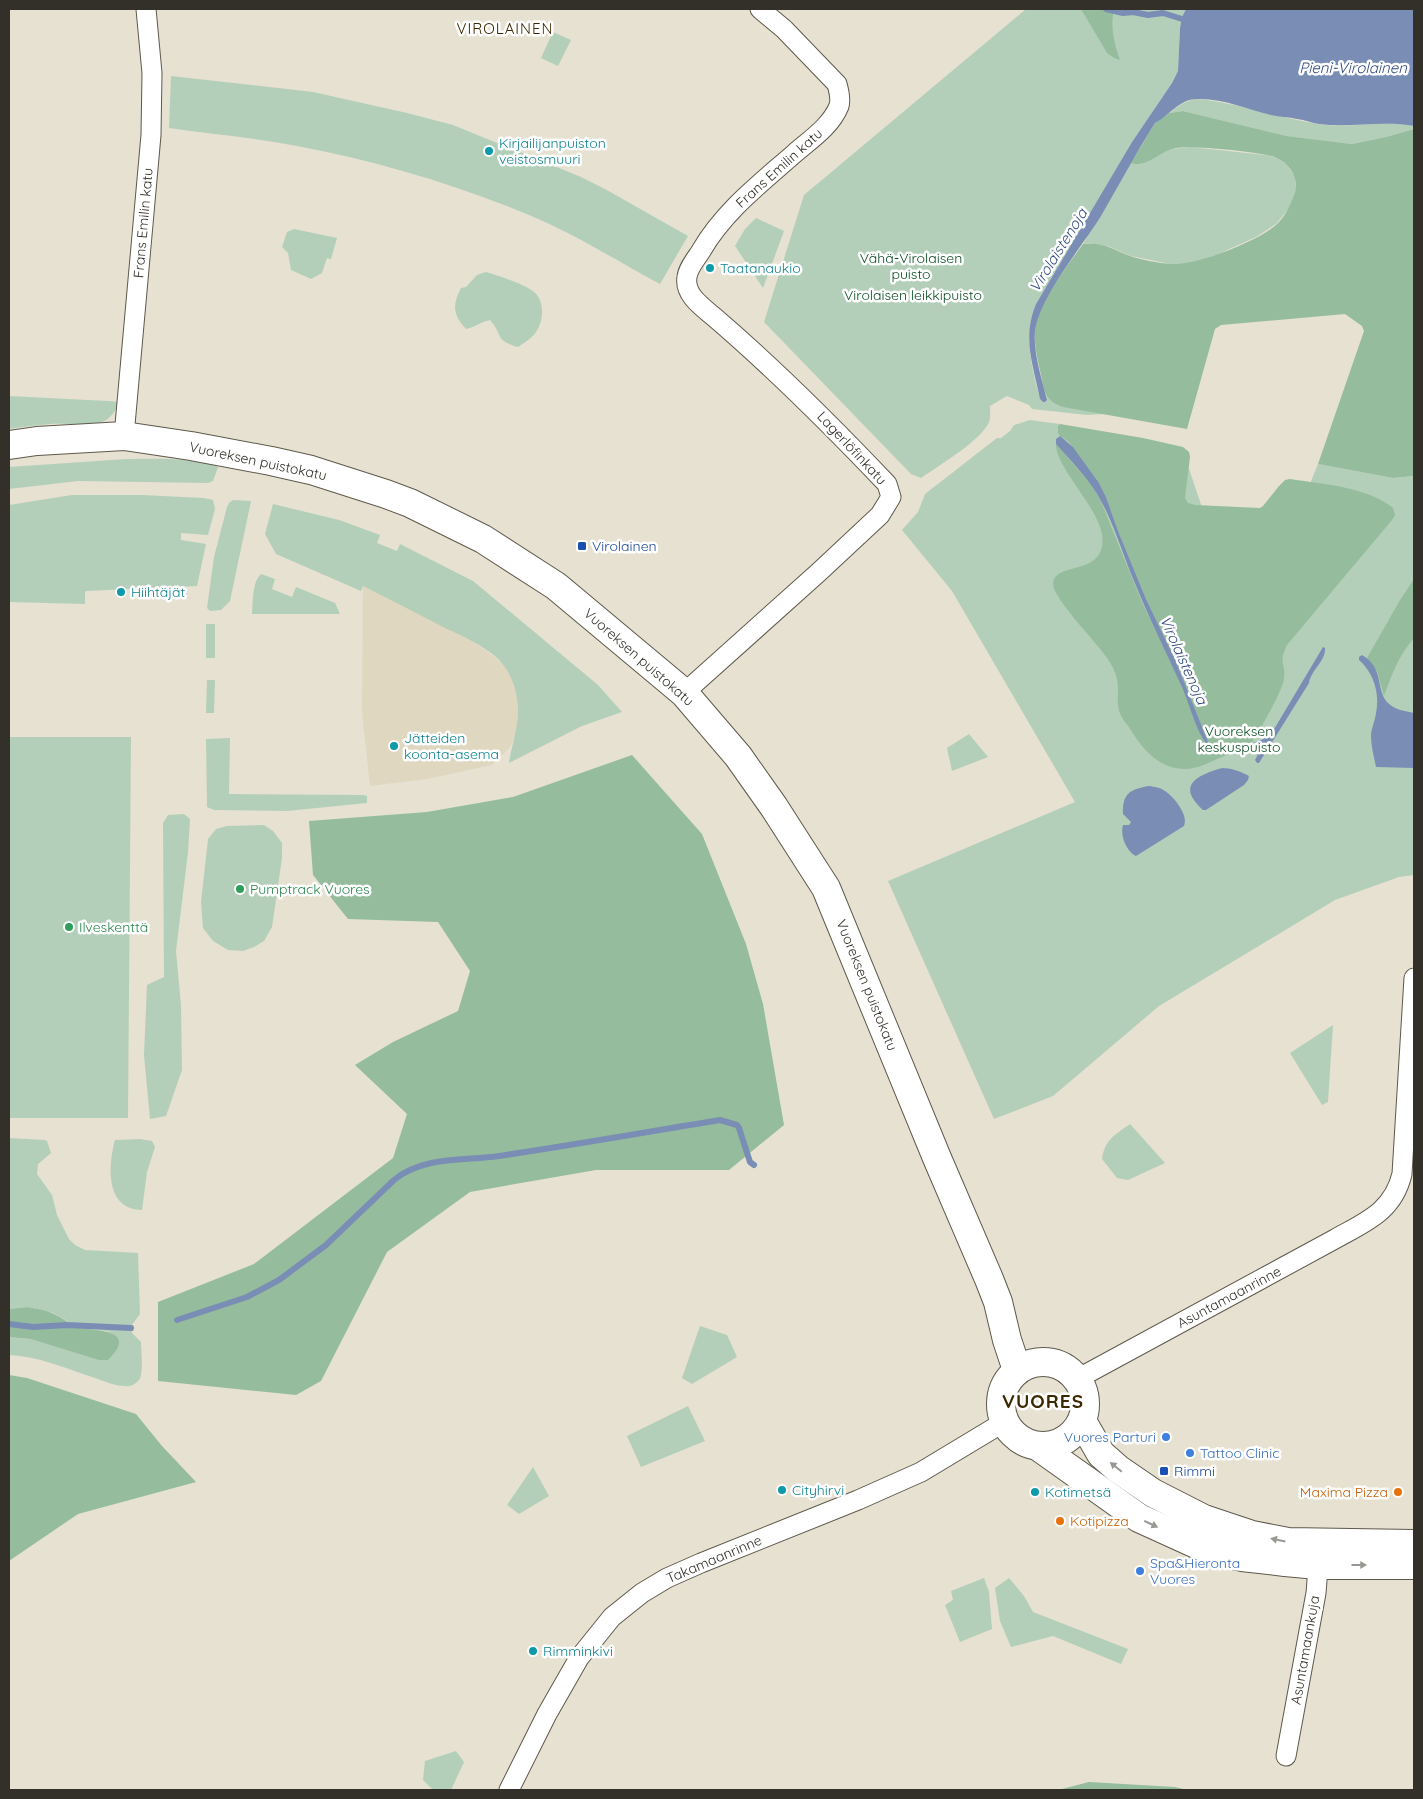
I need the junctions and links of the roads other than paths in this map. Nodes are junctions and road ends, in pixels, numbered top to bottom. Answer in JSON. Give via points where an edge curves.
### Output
{"nodes":[{"id":1,"x":146,"y":9,"type":"edge"},
{"id":2,"x":760,"y":9,"type":"edge"},
{"id":3,"x":694,"y":262,"type":"joint"},
{"id":4,"x":124,"y":436,"type":"junction"},
{"id":5,"x":9,"y":445,"type":"edge"},
{"id":6,"x":684,"y":693,"type":"junction"},
{"id":7,"x":1414,"y":978,"type":"edge"},
{"id":8,"x":1029,"y":1366,"type":"junction"},
{"id":9,"x":1077,"y":1379,"type":"junction"},
{"id":10,"x":1082,"y":1421,"type":"junction"},
{"id":11,"x":1004,"y":1422,"type":"junction"},
{"id":12,"x":1039,"y":1447,"type":"junction"},
{"id":13,"x":1414,"y":1544,"type":"edge"},
{"id":14,"x":1319,"y":1554,"type":"junction"},
{"id":15,"x":1414,"y":1565,"type":"edge"},
{"id":16,"x":1286,"y":1756,"type":"dead end"},
{"id":17,"x":509,"y":1790,"type":"edge"}],
"edges":[{"from":1,"to":4,"type":"street","name":"Frans Emilin katu","via":[[152,73],[151,135]]},
{"from":2,"to":3,"type":"street","name":"Frans Emilin katu","via":[[837,84],[839,106],[825,127],[732,209]]},
{"from":3,"to":6,"type":"street","name":"Lagerlöfinkatu","via":[[687,274],[689,292],[812,406],[887,484],[891,497],[880,515]]},
{"from":4,"to":5,"type":"main road","name":"Vuoreksen puistokatu"},
{"from":4,"to":6,"type":"main road","name":"Vuoreksen puistokatu","via":[[303,468],[410,503],[484,539],[556,586]]},
{"from":6,"to":8,"type":"main road","name":"Vuoreksen puistokatu","via":[[738,756],[826,888],[998,1302]]},
{"from":7,"to":9,"type":"street","name":"Asuntamaanrinne","via":[[1402,1174],[1393,1198],[1379,1213]]},
{"from":8,"to":9,"type":"main road","via":[[1055,1363],[1068,1369]]},
{"from":8,"to":11,"type":"main road","via":[[1005,1385],[1000,1403]]},
{"from":9,"to":10,"type":"main road","via":[[1085,1400]]},
{"from":10,"to":12,"type":"main road","via":[[1072,1436],[1056,1445]]},
{"from":14,"to":10,"type":"main road","one_way":true,"via":[[1204,1519],[1161,1497],[1118,1470],[1101,1454]]},
{"from":11,"to":12,"type":"main road","via":[[1024,1443]]},
{"from":11,"to":17,"type":"street","name":"Takamaanrinne","via":[[921,1472],[693,1566],[642,1593],[612,1617],[579,1658]]},
{"from":12,"to":14,"type":"main road","one_way":true,"via":[[1139,1518],[1205,1548],[1242,1557]]},
{"from":13,"to":14,"type":"main road"},
{"from":14,"to":15,"type":"main road","one_way":true},
{"from":14,"to":16,"type":"street","name":"Asuntamaankuja","via":[[1316,1593]]}]}
